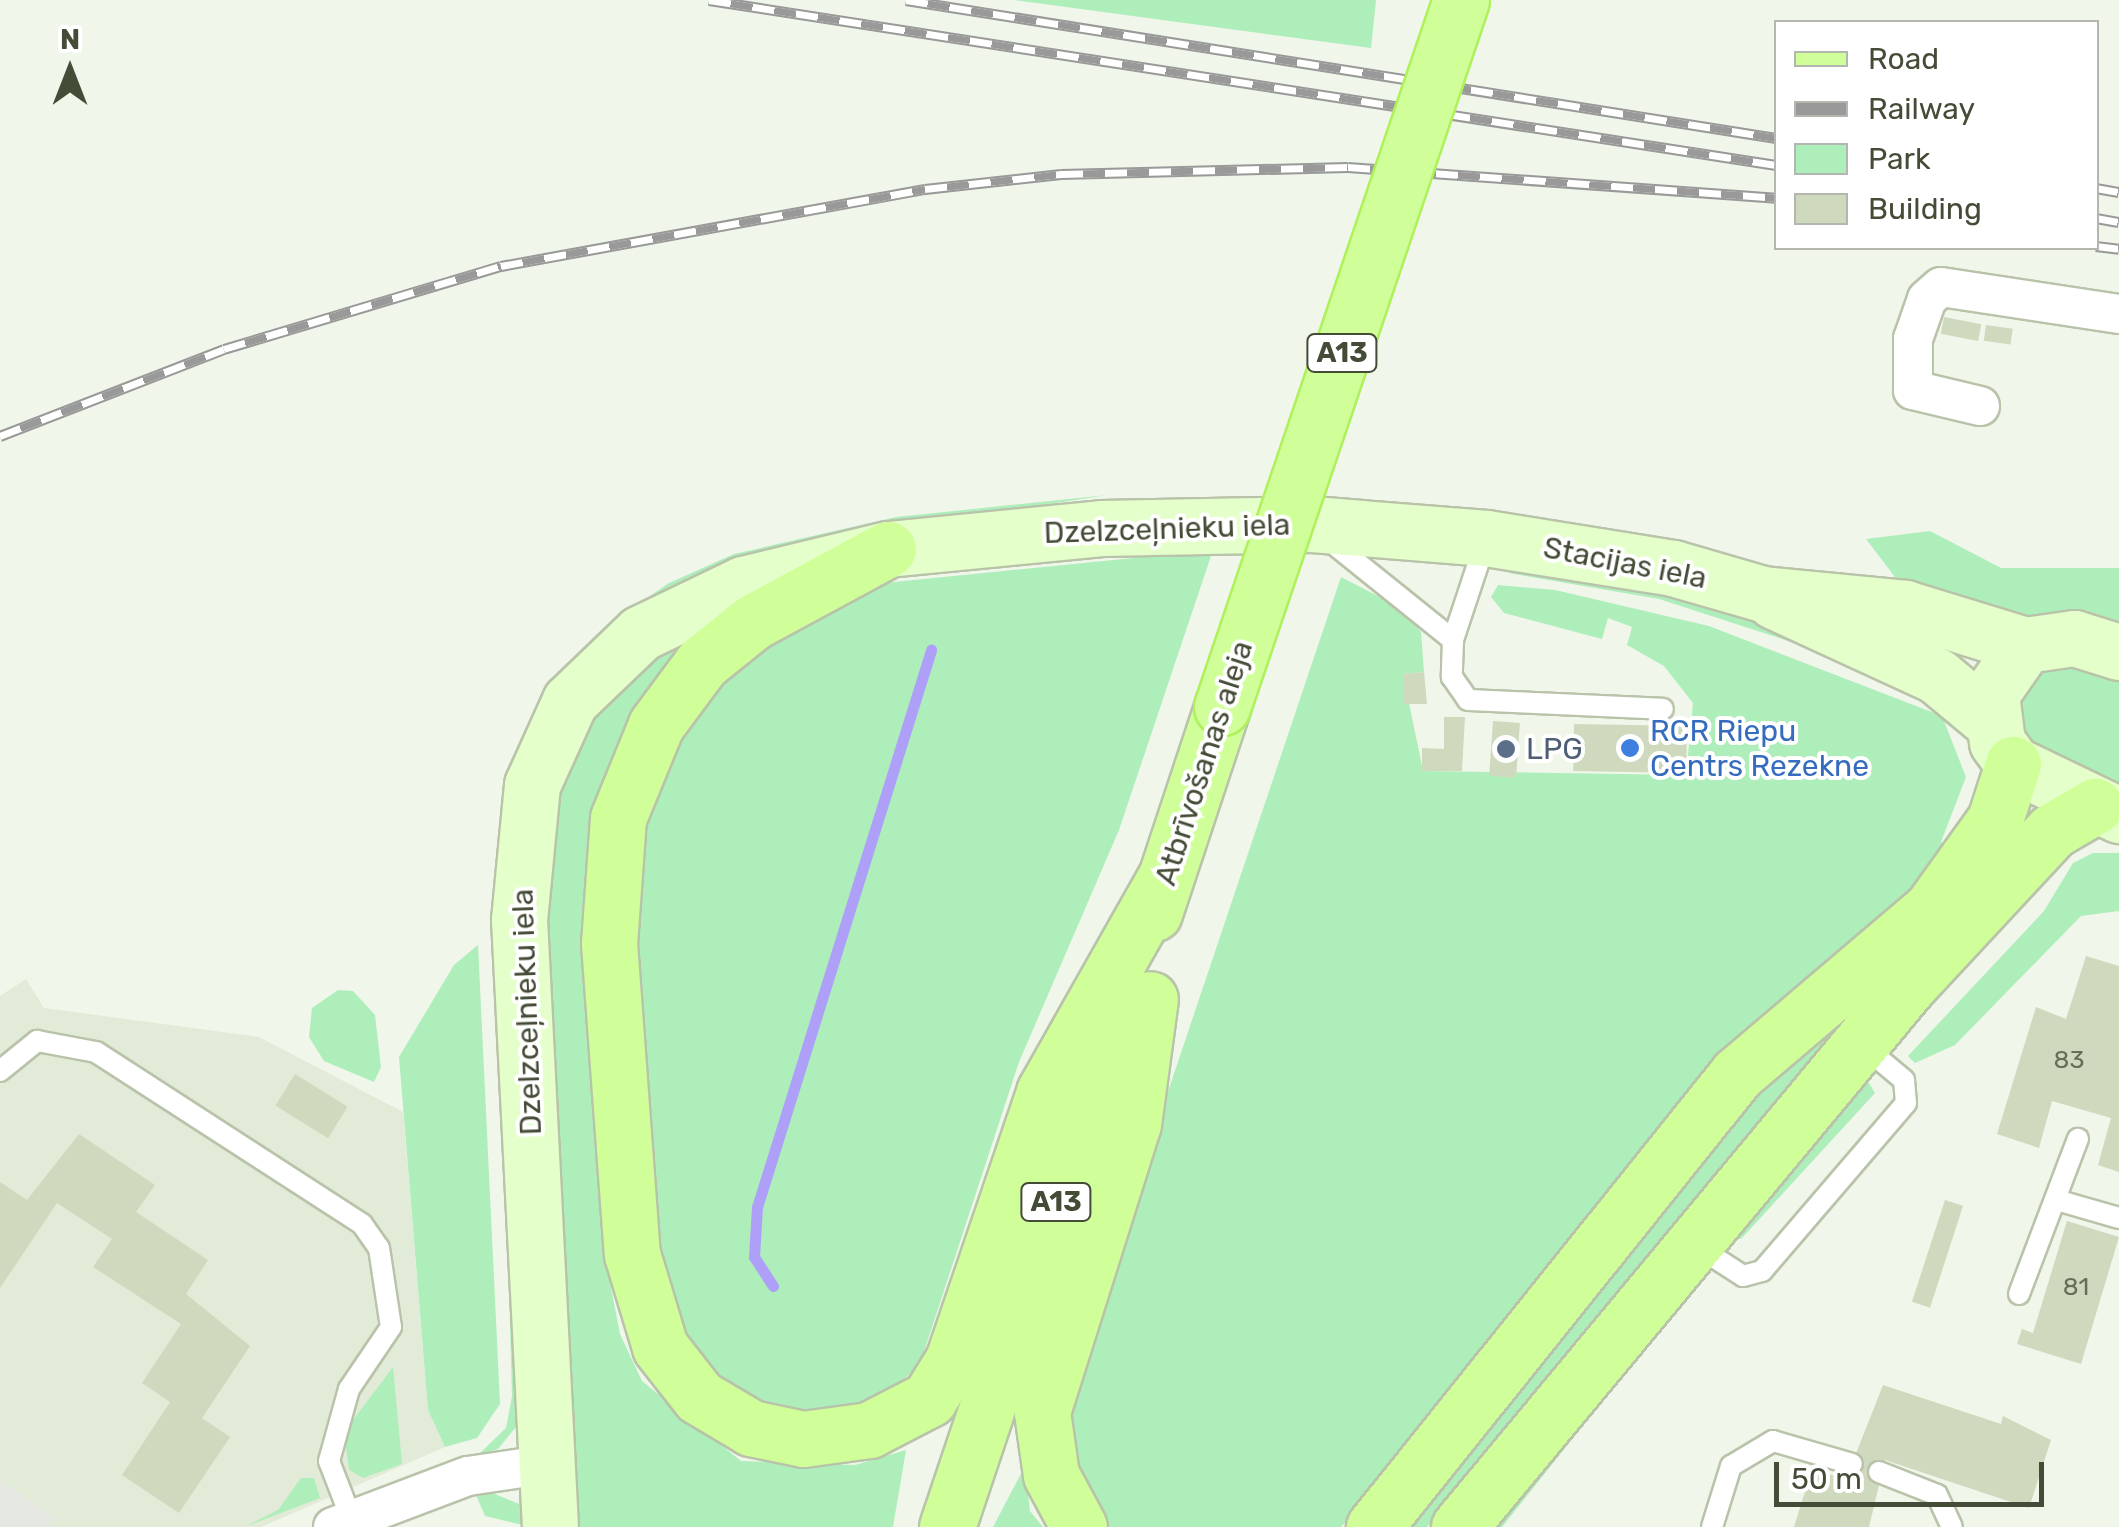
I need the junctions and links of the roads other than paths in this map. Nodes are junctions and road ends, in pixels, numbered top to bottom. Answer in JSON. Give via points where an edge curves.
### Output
{"nodes":[{"id":1,"x":1462,"y":0,"type":"edge"},
{"id":2,"x":2119,"y":314,"type":"edge"},
{"id":3,"x":1980,"y":406,"type":"dead end"},
{"id":4,"x":1312,"y":524,"type":"junction"},
{"id":5,"x":1486,"y":538,"type":"junction"},
{"id":6,"x":888,"y":550,"type":"junction"},
{"id":7,"x":1763,"y":594,"type":"junction"},
{"id":8,"x":1453,"y":640,"type":"junction"},
{"id":9,"x":2025,"y":645,"type":"junction"},
{"id":10,"x":2119,"y":652,"type":"edge"},
{"id":11,"x":1663,"y":709,"type":"dead end"},
{"id":12,"x":2002,"y":742,"type":"junction"},
{"id":13,"x":2107,"y":811,"type":"edge"},
{"id":14,"x":1166,"y":878,"type":"junction"},
{"id":15,"x":1860,"y":1044,"type":"junction"},
{"id":16,"x":4,"y":1060,"type":"edge"},
{"id":17,"x":2078,"y":1139,"type":"dead end"},
{"id":18,"x":2060,"y":1201,"type":"junction"},
{"id":19,"x":2119,"y":1218,"type":"edge"},
{"id":20,"x":1693,"y":1244,"type":"junction"},
{"id":21,"x":2019,"y":1294,"type":"dead end"},
{"id":22,"x":549,"y":1464,"type":"junction"},
{"id":23,"x":1852,"y":1464,"type":"dead end"},
{"id":24,"x":1879,"y":1472,"type":"dead end"},
{"id":25,"x":342,"y":1522,"type":"edge"},
{"id":26,"x":550,"y":1527,"type":"edge"},
{"id":27,"x":947,"y":1527,"type":"edge"},
{"id":28,"x":1079,"y":1527,"type":"edge"},
{"id":29,"x":1374,"y":1527,"type":"edge"},
{"id":30,"x":1458,"y":1527,"type":"edge"},
{"id":31,"x":1712,"y":1527,"type":"edge"},
{"id":32,"x":1952,"y":1527,"type":"edge"}],
"edges":[{"from":1,"to":14,"type":"main road","name":"Atbrīvošanas aleja","number":"A13","bridge":true},
{"from":2,"to":3,"type":"street","via":[[1941,287],[1913,339],[1913,390]]},
{"from":4,"to":5,"type":"main road","name":"Dzelzceļnieku iela"},
{"from":4,"to":6,"type":"main road","name":"Dzelzceļnieku iela","via":[[1102,528]]},
{"from":4,"to":8,"type":"lane","via":[[1354,568]]},
{"from":5,"to":7,"type":"main road","name":"Stacijas iela","via":[[1674,568]]},
{"from":5,"to":8,"type":"lane"},
{"from":6,"to":14,"type":"main road","via":[[753,622],[702,664],[656,725],[618,818],[609,943],[632,1254],[660,1347],[699,1398],[751,1428],[803,1439],[869,1430],[929,1399],[953,1360],[1044,1092]]},
{"from":6,"to":22,"type":"main road","name":"Dzelzceļnieku iela","via":[[743,584],[641,633],[570,702],[532,785],[519,920]]},
{"from":7,"to":9,"type":"main road","name":"Stacijas iela","via":[[1905,608]]},
{"from":7,"to":12,"type":"main road","name":"Stacijas iela","via":[[1937,676]]},
{"from":8,"to":11,"type":"lane","via":[[1452,677],[1468,700]]},
{"from":9,"to":10,"type":"main road","name":"Stacijas iela","via":[[2074,638]]},
{"from":9,"to":12,"type":"main road","via":[[2001,667]]},
{"from":12,"to":13,"type":"main road","name":"Stacijas iela"},
{"from":12,"to":29,"type":"main road","via":[[1994,820],[1952,884],[1737,1074]]},
{"from":13,"to":15,"type":"main road","via":[[2034,849]]},
{"from":14,"to":27,"type":"main road","name":"Atbrīvošanas aleja","number":"A13"},
{"from":14,"to":28,"type":"main road","via":[[1134,1124],[1042,1412],[1051,1475]]},
{"from":15,"to":20,"type":"main road"},
{"from":15,"to":20,"type":"lane","via":[[1904,1080],[1906,1103],[1762,1271],[1742,1276]]},
{"from":16,"to":25,"type":"lane","via":[[58,1039],[96,1052],[362,1224],[379,1248],[391,1327],[348,1389],[329,1461]]},
{"from":17,"to":18,"type":"lane"},
{"from":18,"to":19,"type":"lane"},
{"from":18,"to":21,"type":"lane","via":[[2041,1222]]},
{"from":20,"to":30,"type":"main road"},
{"from":22,"to":25,"type":"street","via":[[468,1476]]},
{"from":22,"to":26,"type":"main road","name":"Dzelzceļnieku iela"},
{"from":23,"to":31,"type":"lane","via":[[1773,1442],[1731,1466]]},
{"from":24,"to":32,"type":"lane","via":[[1936,1494]]}]}
